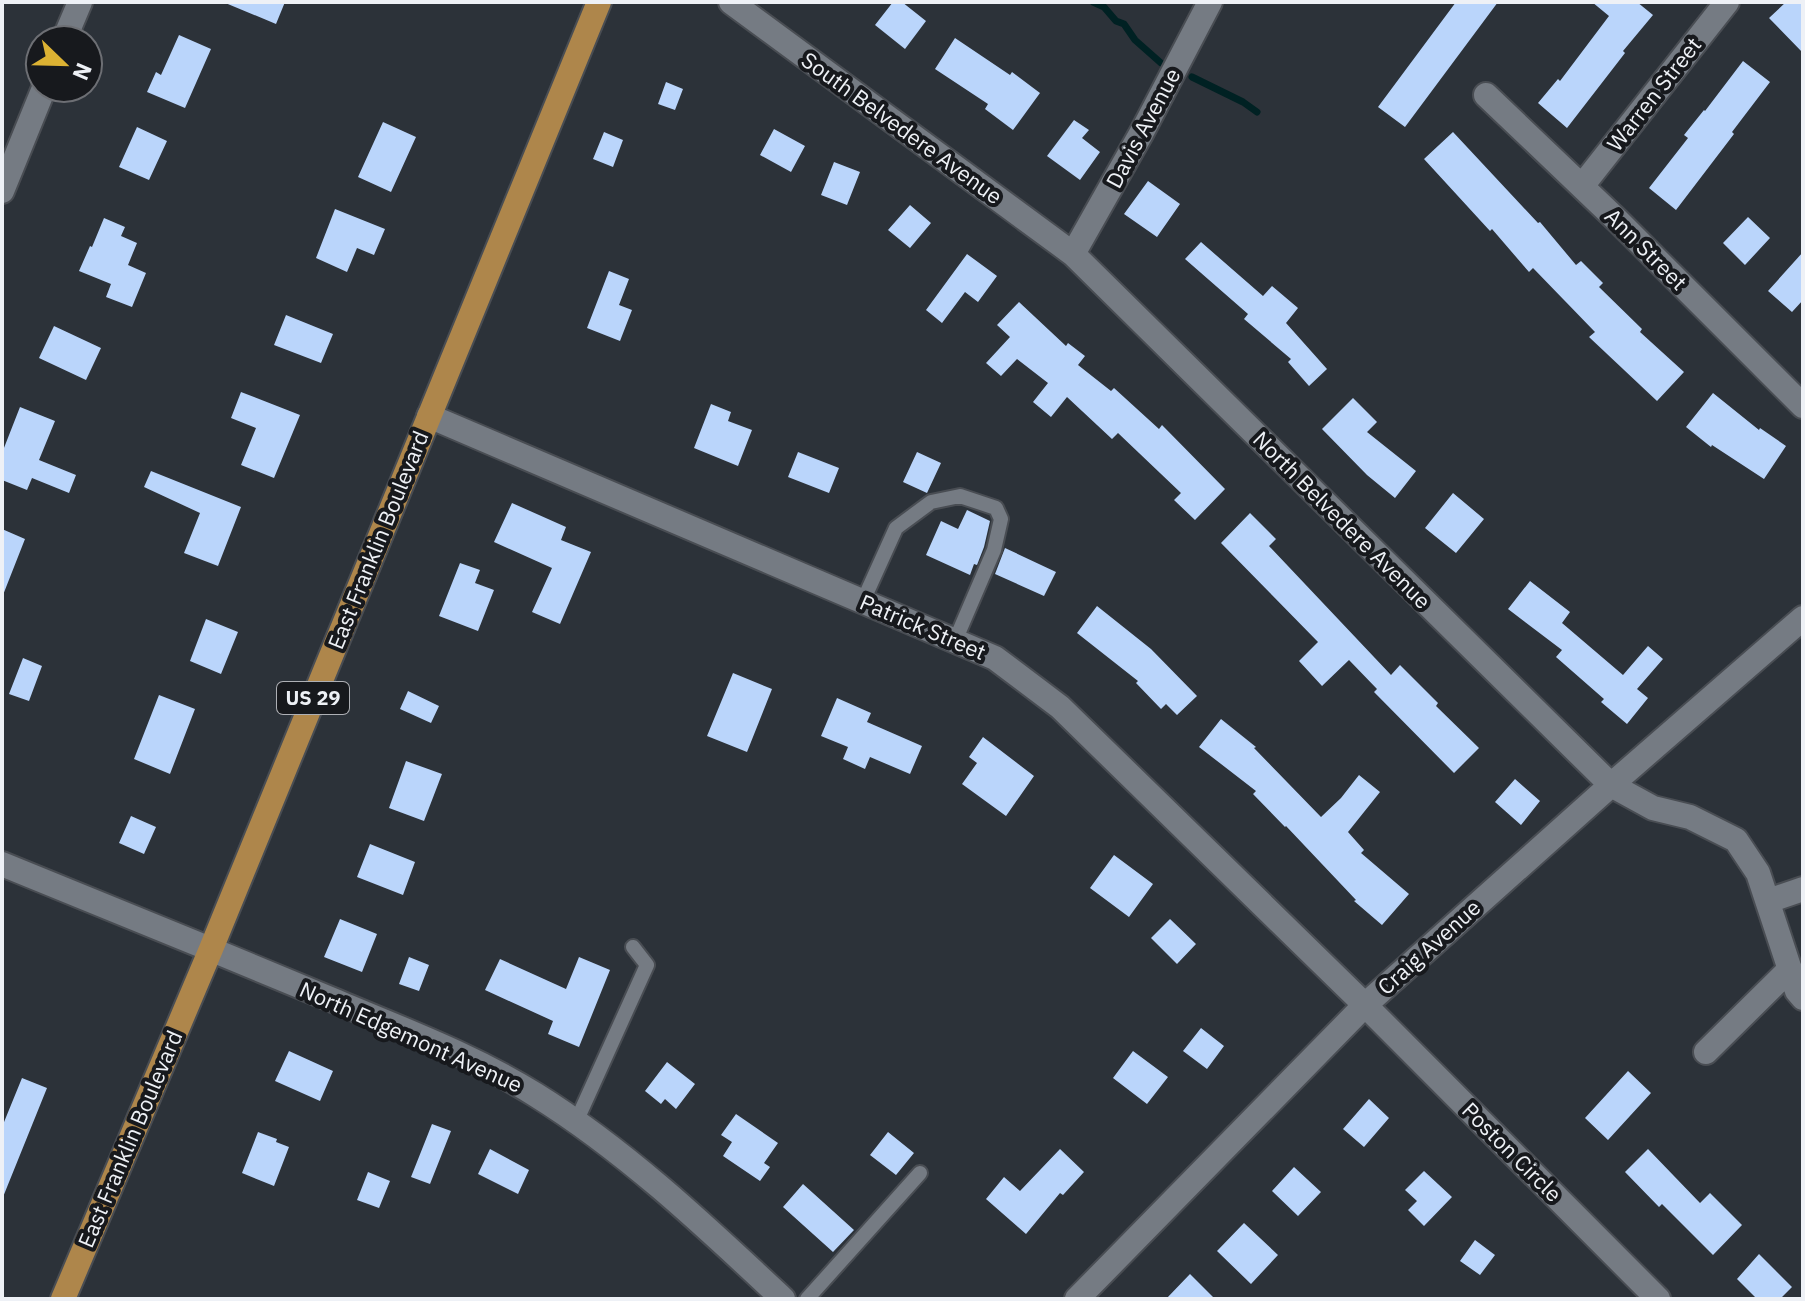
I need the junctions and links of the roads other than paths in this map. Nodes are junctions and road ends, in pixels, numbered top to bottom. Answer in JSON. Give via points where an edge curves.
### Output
{"nodes":[{"id":1,"x":80,"y":2,"type":"edge"},
{"id":2,"x":599,"y":2,"type":"edge"},
{"id":3,"x":731,"y":2,"type":"edge"},
{"id":4,"x":1210,"y":2,"type":"edge"},
{"id":5,"x":1727,"y":2,"type":"edge"},
{"id":6,"x":758,"y":10,"type":"edge"},
{"id":7,"x":71,"y":24,"type":"edge"},
{"id":8,"x":1486,"y":95,"type":"dead end"},
{"id":9,"x":37,"y":104,"type":"edge"},
{"id":10,"x":1582,"y":186,"type":"junction"},
{"id":11,"x":2,"y":191,"type":"edge"},
{"id":12,"x":1073,"y":254,"type":"junction"},
{"id":13,"x":1803,"y":406,"type":"edge"},
{"id":14,"x":429,"y":416,"type":"junction"},
{"id":15,"x":863,"y":601,"type":"junction"},
{"id":16,"x":1803,"y":618,"type":"edge"},
{"id":17,"x":955,"y":641,"type":"junction"},
{"id":18,"x":1611,"y":785,"type":"junction"},
{"id":19,"x":2,"y":864,"type":"edge"},
{"id":20,"x":1803,"y":889,"type":"edge"},
{"id":21,"x":1768,"y":901,"type":"junction"},
{"id":22,"x":633,"y":947,"type":"dead end"},
{"id":23,"x":211,"y":949,"type":"junction"},
{"id":24,"x":1790,"y":969,"type":"junction"},
{"id":25,"x":1803,"y":998,"type":"edge"},
{"id":26,"x":1365,"y":1005,"type":"junction"},
{"id":27,"x":1706,"y":1052,"type":"dead end"},
{"id":28,"x":576,"y":1122,"type":"junction"},
{"id":29,"x":920,"y":1173,"type":"dead end"},
{"id":30,"x":63,"y":1299,"type":"edge"},
{"id":31,"x":783,"y":1299,"type":"edge"},
{"id":32,"x":807,"y":1299,"type":"edge"},
{"id":33,"x":1077,"y":1299,"type":"edge"},
{"id":34,"x":1658,"y":1299,"type":"edge"}],
"edges":[{"from":1,"to":7,"type":"street"},
{"from":2,"to":14,"type":"main road","name":"East Franklin Boulevard","number":"US 29"},
{"from":3,"to":6,"type":"street","name":"South Belvedere Avenue"},
{"from":4,"to":12,"type":"street","name":"Davis Avenue"},
{"from":5,"to":10,"type":"street","name":"Warren Street"},
{"from":6,"to":12,"type":"street","name":"South Belvedere Avenue"},
{"from":8,"to":10,"type":"street","name":"Ann Street"},
{"from":9,"to":11,"type":"street"},
{"from":10,"to":13,"type":"street","name":"Ann Street"},
{"from":12,"to":18,"type":"street","name":"North Belvedere Avenue"},
{"from":14,"to":15,"type":"street","name":"Patrick Street"},
{"from":14,"to":23,"type":"main road","name":"East Franklin Boulevard","number":"US 29"},
{"from":15,"to":17,"type":"street","name":"Patrick Street"},
{"from":15,"to":17,"type":"lane","via":[[896,528],[931,502],[960,496],[996,508],[1001,519],[994,550]]},
{"from":16,"to":18,"type":"street","name":"Craig Avenue"},
{"from":17,"to":26,"type":"street","name":"Patrick Street","via":[[995,658],[1060,707]]},
{"from":18,"to":21,"type":"street","name":"North Belvedere Avenue","via":[[1653,808],[1690,817],[1736,840],[1758,873]]},
{"from":18,"to":26,"type":"street","name":"Craig Avenue"},
{"from":19,"to":23,"type":"street","name":"North Edgemont Avenue"},
{"from":20,"to":21,"type":"street"},
{"from":21,"to":24,"type":"street","name":"North Belvedere Avenue"},
{"from":22,"to":28,"type":"lane","via":[[647,965]]},
{"from":23,"to":28,"type":"street","name":"North Edgemont Avenue","via":[[490,1069]]},
{"from":23,"to":30,"type":"main road","name":"East Franklin Boulevard","number":"US 29"},
{"from":24,"to":25,"type":"street","name":"North Belvedere Avenue"},
{"from":24,"to":27,"type":"street"},
{"from":26,"to":33,"type":"street","name":"Craig Avenue"},
{"from":26,"to":34,"type":"street","name":"Poston Circle"},
{"from":28,"to":31,"type":"street","name":"North Edgemont Avenue","via":[[655,1183]]},
{"from":29,"to":32,"type":"lane"}]}
